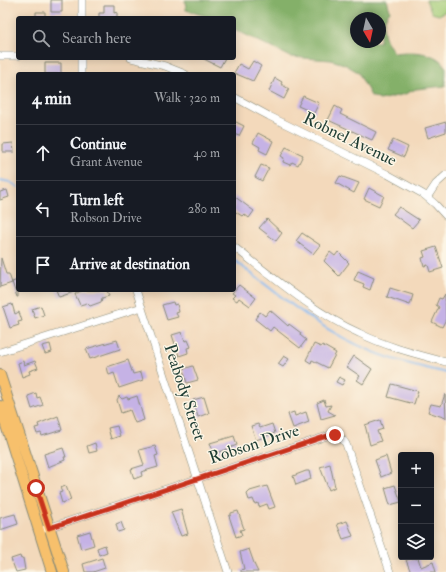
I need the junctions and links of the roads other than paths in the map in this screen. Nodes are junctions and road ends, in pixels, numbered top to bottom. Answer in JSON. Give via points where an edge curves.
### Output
{"nodes":[{"id":1,"x":82,"y":0,"type":"edge"},
{"id":2,"x":82,"y":16,"type":"edge"},
{"id":3,"x":0,"y":56,"type":"edge"},
{"id":4,"x":16,"y":56,"type":"edge"},
{"id":5,"x":81,"y":60,"type":"edge"},
{"id":6,"x":140,"y":60,"type":"edge"},
{"id":7,"x":81,"y":72,"type":"edge"},
{"id":8,"x":179,"y":72,"type":"edge"},
{"id":9,"x":236,"y":98,"type":"edge"},
{"id":10,"x":446,"y":175,"type":"edge"},
{"id":11,"x":428,"y":196,"type":"junction"},
{"id":12,"x":446,"y":216,"type":"edge"},
{"id":13,"x":236,"y":249,"type":"edge"},
{"id":14,"x":137,"y":292,"type":"edge"},
{"id":15,"x":142,"y":308,"type":"junction"},
{"id":16,"x":0,"y":352,"type":"edge"},
{"id":17,"x":446,"y":362,"type":"edge"},
{"id":18,"x":0,"y":375,"type":"edge"},
{"id":19,"x":0,"y":406,"type":"edge"},
{"id":20,"x":198,"y":479,"type":"junction"},
{"id":21,"x":44,"y":529,"type":"junction"},
{"id":22,"x":52,"y":572,"type":"edge"},
{"id":23,"x":64,"y":572,"type":"edge"},
{"id":24,"x":228,"y":572,"type":"edge"},
{"id":25,"x":390,"y":572,"type":"edge"}],
"edges":[{"from":1,"to":2,"type":"street"},
{"from":3,"to":4,"type":"street"},
{"from":5,"to":7,"type":"street"},
{"from":6,"to":8,"type":"street"},
{"from":9,"to":11,"type":"street","name":"Robnel Avenue"},
{"from":10,"to":11,"type":"street"},
{"from":11,"to":12,"type":"street","name":"Robnel Avenue"},
{"from":13,"to":17,"type":"street","via":[[290,290],[358,333],[393,347]]},
{"from":14,"to":15,"type":"street","name":"Peabody Street"},
{"from":15,"to":16,"type":"street"},
{"from":15,"to":20,"type":"street","name":"Peabody Street"},
{"from":18,"to":21,"type":"main road"},
{"from":19,"to":21,"type":"main road"},
{"from":20,"to":21,"type":"street","name":"Robson Drive"},
{"from":20,"to":24,"type":"street","name":"Peabody Street"},
{"from":20,"to":25,"type":"street","name":"Robson Drive","via":[[330,435],[340,437],[346,444]]},
{"from":21,"to":22,"type":"main road"},
{"from":21,"to":23,"type":"main road"}]}
